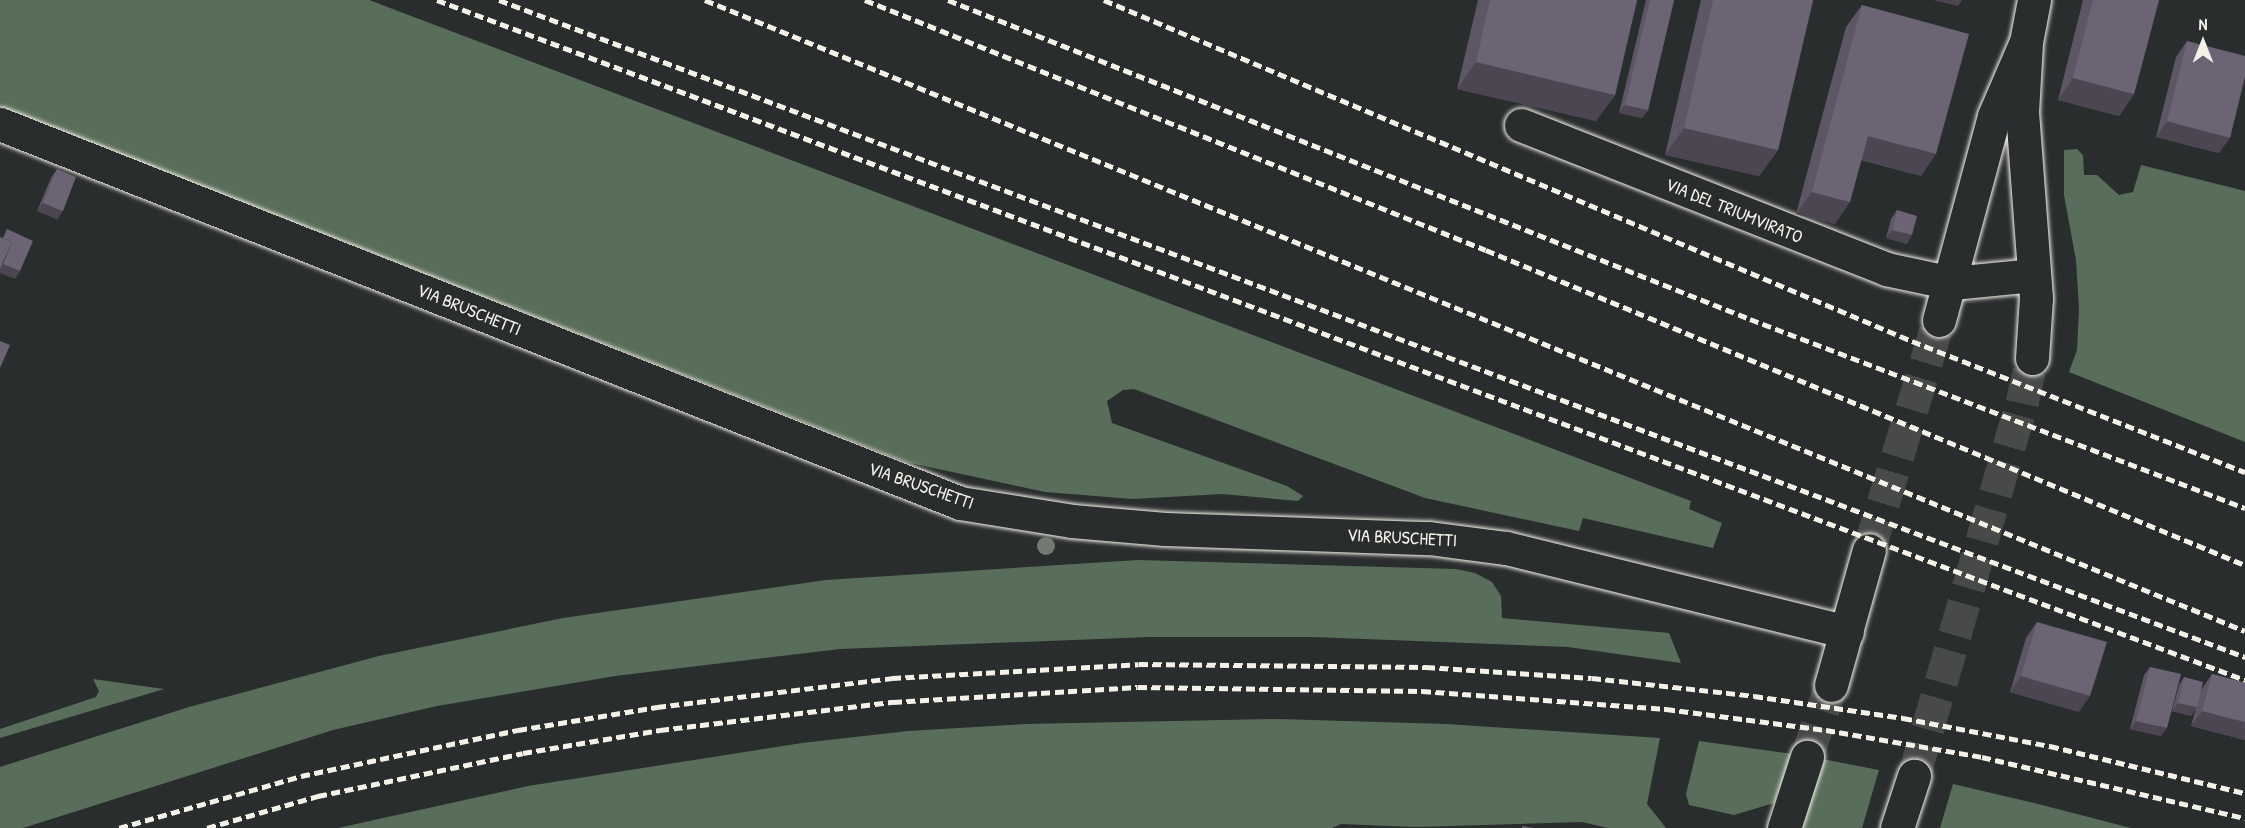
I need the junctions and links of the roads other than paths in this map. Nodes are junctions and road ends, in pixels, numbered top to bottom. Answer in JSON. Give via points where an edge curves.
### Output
{"nodes":[{"id":1,"x":2034,"y":0,"type":"edge"},
{"id":2,"x":2026,"y":42,"type":"junction"},
{"id":3,"x":0,"y":124,"type":"edge"},
{"id":4,"x":1521,"y":125,"type":"dead end"},
{"id":5,"x":2034,"y":275,"type":"junction"},
{"id":6,"x":1952,"y":283,"type":"junction"},
{"id":7,"x":1939,"y":320,"type":"tunnel mouth"},
{"id":8,"x":2032,"y":358,"type":"tunnel mouth"},
{"id":9,"x":1869,"y":550,"type":"tunnel mouth"},
{"id":10,"x":1847,"y":632,"type":"junction"},
{"id":11,"x":1831,"y":685,"type":"tunnel mouth"},
{"id":12,"x":1807,"y":757,"type":"tunnel mouth"},
{"id":13,"x":1914,"y":776,"type":"tunnel mouth"},
{"id":14,"x":1898,"y":826,"type":"edge"},
{"id":15,"x":1784,"y":828,"type":"edge"}],
"edges":[{"from":1,"to":2,"type":"street"},
{"from":2,"to":5,"type":"street","via":[[2022,151]]},
{"from":2,"to":6,"type":"street","via":[[1994,116]]},
{"from":3,"to":10,"type":"street","name":"VIA BRUSCHETTI","via":[[960,502],[1072,521],[1165,530],[1429,538],[1506,548]]},
{"from":4,"to":6,"type":"street","name":"VIA DEL TRIUMVIRATO","via":[[1824,248],[1886,269]]},
{"from":5,"to":6,"type":"street","name":"VIA DEL TRIUMVIRATO"},
{"from":5,"to":8,"type":"street"},
{"from":6,"to":7,"type":"street"},
{"from":9,"to":10,"type":"street"},
{"from":10,"to":11,"type":"street"},
{"from":12,"to":15,"type":"street"},
{"from":13,"to":14,"type":"street"}]}
